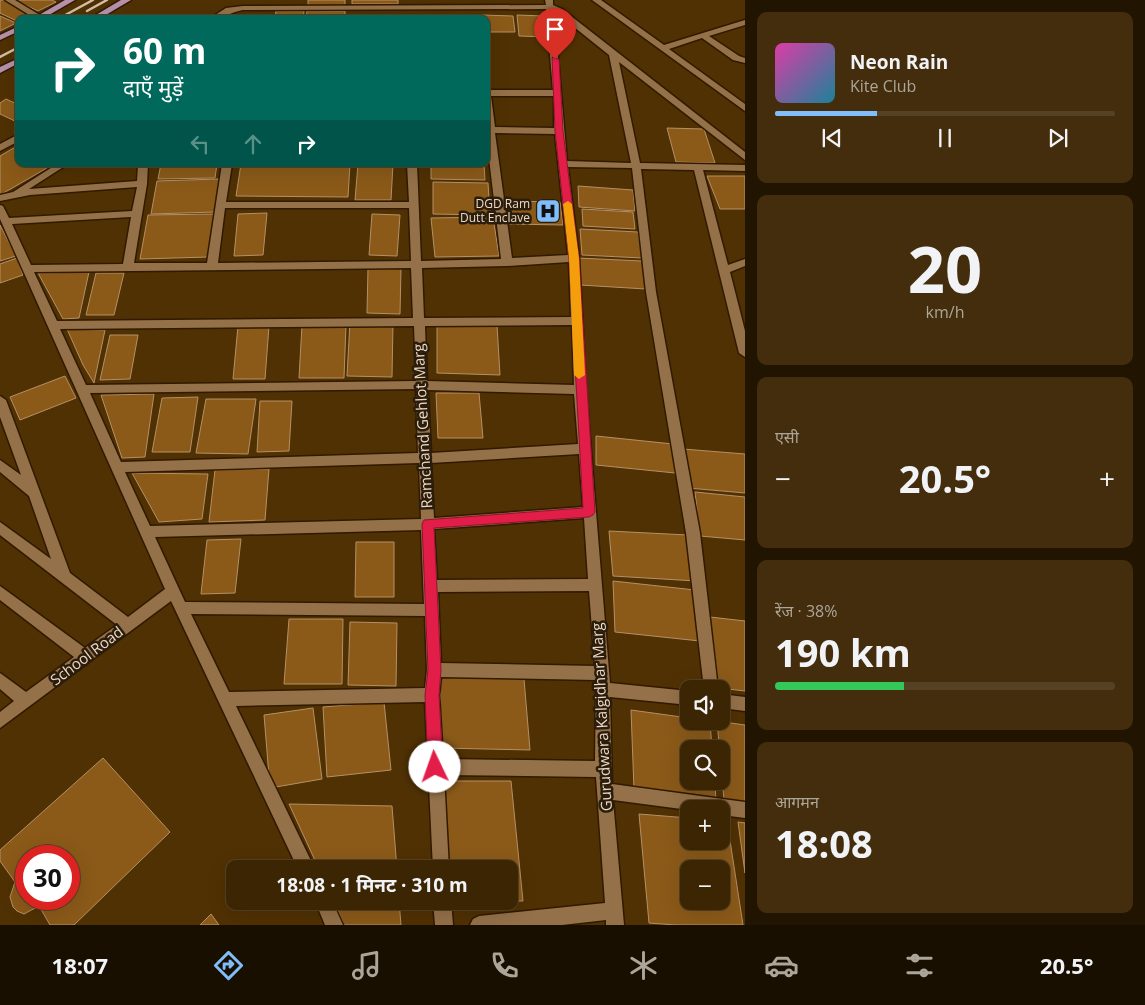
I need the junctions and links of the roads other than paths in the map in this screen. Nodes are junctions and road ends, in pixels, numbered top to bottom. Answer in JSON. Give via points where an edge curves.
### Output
{"nodes":[{"id":1,"x":10,"y":0,"type":"edge"},
{"id":2,"x":71,"y":0,"type":"edge"},
{"id":3,"x":127,"y":0,"type":"edge"},
{"id":4,"x":405,"y":0,"type":"edge"},
{"id":5,"x":596,"y":0,"type":"edge"},
{"id":6,"x":550,"y":4,"type":"edge"},
{"id":7,"x":353,"y":9,"type":"junction"},
{"id":8,"x":405,"y":9,"type":"junction"},
{"id":9,"x":32,"y":15,"type":"edge"},
{"id":10,"x":43,"y":15,"type":"edge"},
{"id":11,"x":100,"y":15,"type":"edge"},
{"id":12,"x":222,"y":15,"type":"edge"},
{"id":13,"x":352,"y":15,"type":"edge"},
{"id":14,"x":405,"y":15,"type":"edge"},
{"id":15,"x":745,"y":22,"type":"edge"},
{"id":16,"x":15,"y":30,"type":"edge"},
{"id":17,"x":702,"y":35,"type":"junction"},
{"id":18,"x":0,"y":38,"type":"edge"},
{"id":19,"x":663,"y":48,"type":"junction"},
{"id":20,"x":614,"y":52,"type":"junction"},
{"id":21,"x":745,"y":61,"type":"edge"},
{"id":22,"x":15,"y":62,"type":"edge"},
{"id":23,"x":0,"y":70,"type":"edge"},
{"id":24,"x":490,"y":93,"type":"edge"},
{"id":25,"x":558,"y":93,"type":"junction"},
{"id":26,"x":744,"y":106,"type":"edge"},
{"id":27,"x":490,"y":130,"type":"edge"},
{"id":28,"x":559,"y":131,"type":"junction"},
{"id":29,"x":490,"y":137,"type":"edge"},
{"id":30,"x":15,"y":139,"type":"edge"},
{"id":31,"x":0,"y":148,"type":"edge"},
{"id":32,"x":745,"y":157,"type":"edge"},
{"id":33,"x":563,"y":164,"type":"junction"},
{"id":34,"x":636,"y":166,"type":"junction"},
{"id":35,"x":58,"y":167,"type":"edge"},
{"id":36,"x":143,"y":167,"type":"edge"},
{"id":37,"x":227,"y":167,"type":"edge"},
{"id":38,"x":412,"y":167,"type":"edge"},
{"id":39,"x":698,"y":168,"type":"junction"},
{"id":40,"x":745,"y":168,"type":"edge"},
{"id":41,"x":142,"y":184,"type":"junction"},
{"id":42,"x":14,"y":194,"type":"junction"},
{"id":43,"x":0,"y":198,"type":"edge"},
{"id":44,"x":222,"y":204,"type":"junction"},
{"id":45,"x":414,"y":206,"type":"junction"},
{"id":46,"x":137,"y":214,"type":"junction"},
{"id":47,"x":3,"y":215,"type":"edge"},
{"id":48,"x":574,"y":258,"type":"junction"},
{"id":49,"x":745,"y":262,"type":"edge"},
{"id":50,"x":507,"y":263,"type":"junction"},
{"id":51,"x":416,"y":264,"type":"junction"},
{"id":52,"x":128,"y":266,"type":"junction"},
{"id":53,"x":212,"y":266,"type":"junction"},
{"id":54,"x":29,"y":269,"type":"junction"},
{"id":55,"x":724,"y":270,"type":"junction"},
{"id":56,"x":419,"y":321,"type":"junction"},
{"id":57,"x":576,"y":321,"type":"junction"},
{"id":58,"x":53,"y":325,"type":"junction"},
{"id":59,"x":743,"y":335,"type":"edge"},
{"id":60,"x":745,"y":353,"type":"edge"},
{"id":61,"x":422,"y":386,"type":"junction"},
{"id":62,"x":82,"y":389,"type":"junction"},
{"id":63,"x":580,"y":390,"type":"junction"},
{"id":64,"x":0,"y":400,"type":"edge"},
{"id":65,"x":585,"y":449,"type":"junction"},
{"id":66,"x":425,"y":458,"type":"junction"},
{"id":67,"x":0,"y":465,"type":"edge"},
{"id":68,"x":117,"y":467,"type":"junction"},
{"id":69,"x":35,"y":494,"type":"junction"},
{"id":70,"x":589,"y":512,"type":"junction"},
{"id":71,"x":428,"y":524,"type":"junction"},
{"id":72,"x":0,"y":528,"type":"edge"},
{"id":73,"x":147,"y":532,"type":"junction"},
{"id":74,"x":64,"y":576,"type":"junction"},
{"id":75,"x":594,"y":585,"type":"junction"},
{"id":76,"x":431,"y":586,"type":"junction"},
{"id":77,"x":173,"y":590,"type":"junction"},
{"id":78,"x":0,"y":592,"type":"edge"},
{"id":79,"x":182,"y":608,"type":"junction"},
{"id":80,"x":432,"y":610,"type":"junction"},
{"id":81,"x":128,"y":625,"type":"junction"},
{"id":82,"x":85,"y":657,"type":"junction"},
{"id":83,"x":434,"y":670,"type":"junction"},
{"id":84,"x":0,"y":680,"type":"edge"},
{"id":85,"x":711,"y":680,"type":"edge"},
{"id":86,"x":603,"y":681,"type":"junction"},
{"id":87,"x":432,"y":695,"type":"junction"},
{"id":88,"x":680,"y":696,"type":"edge"},
{"id":89,"x":225,"y":699,"type":"junction"},
{"id":90,"x":26,"y":701,"type":"junction"},
{"id":91,"x":730,"y":702,"type":"edge"},
{"id":92,"x":745,"y":704,"type":"edge"},
{"id":93,"x":0,"y":721,"type":"edge"},
{"id":94,"x":435,"y":767,"type":"junction"},
{"id":95,"x":603,"y":770,"type":"junction"},
{"id":96,"x":605,"y":791,"type":"junction"},
{"id":97,"x":745,"y":810,"type":"edge"},
{"id":98,"x":303,"y":860,"type":"edge"},
{"id":99,"x":440,"y":860,"type":"edge"},
{"id":100,"x":327,"y":910,"type":"edge"},
{"id":101,"x":443,"y":910,"type":"edge"},
{"id":102,"x":615,"y":918,"type":"edge"},
{"id":103,"x":334,"y":925,"type":"edge"},
{"id":104,"x":444,"y":925,"type":"edge"},
{"id":105,"x":479,"y":925,"type":"edge"}],
"edges":[{"from":1,"to":9,"type":"street"},
{"from":2,"to":10,"type":"main road"},
{"from":3,"to":11,"type":"main road"},
{"from":4,"to":8,"type":"street"},
{"from":5,"to":19,"type":"street"},
{"from":6,"to":8,"type":"street","via":[[475,11]]},
{"from":6,"to":20,"type":"street"},
{"from":6,"to":25,"type":"street","name":"Gurudwara Kalgidhar Marg"},
{"from":7,"to":8,"type":"street"},
{"from":7,"to":12,"type":"street","via":[[235,9]]},
{"from":7,"to":13,"type":"street"},
{"from":8,"to":14,"type":"street"},
{"from":15,"to":17,"type":"street"},
{"from":16,"to":18,"type":"main road"},
{"from":17,"to":19,"type":"street"},
{"from":17,"to":21,"type":"street"},
{"from":19,"to":26,"type":"street"},
{"from":20,"to":32,"type":"street"},
{"from":20,"to":34,"type":"street"},
{"from":22,"to":23,"type":"main road"},
{"from":24,"to":25,"type":"street"},
{"from":25,"to":28,"type":"street","name":"Gurudwara Kalgidhar Marg"},
{"from":27,"to":28,"type":"street"},
{"from":28,"to":33,"type":"street","name":"Gurudwara Kalgidhar Marg"},
{"from":29,"to":50,"type":"street"},
{"from":30,"to":31,"type":"street"},
{"from":33,"to":34,"type":"street"},
{"from":33,"to":48,"type":"street","name":"Gurudwara Kalgidhar Marg"},
{"from":34,"to":39,"type":"street"},
{"from":34,"to":85,"type":"street","via":[[651,292],[693,533]]},
{"from":35,"to":42,"type":"street"},
{"from":36,"to":41,"type":"street"},
{"from":37,"to":44,"type":"street"},
{"from":38,"to":45,"type":"street","name":"Ramchand Gehlot Marg"},
{"from":39,"to":40,"type":"street"},
{"from":39,"to":55,"type":"street"},
{"from":41,"to":42,"type":"street"},
{"from":41,"to":46,"type":"street"},
{"from":42,"to":43,"type":"street"},
{"from":44,"to":45,"type":"street"},
{"from":44,"to":53,"type":"street"},
{"from":45,"to":51,"type":"street","name":"Ramchand Gehlot Marg"},
{"from":46,"to":47,"type":"street"},
{"from":46,"to":52,"type":"street"},
{"from":47,"to":54,"type":"street"},
{"from":48,"to":50,"type":"street"},
{"from":48,"to":57,"type":"street","name":"Gurudwara Kalgidhar Marg"},
{"from":49,"to":55,"type":"street"},
{"from":50,"to":51,"type":"street"},
{"from":51,"to":53,"type":"street"},
{"from":51,"to":56,"type":"street","name":"Ramchand Gehlot Marg"},
{"from":52,"to":53,"type":"street"},
{"from":52,"to":54,"type":"street"},
{"from":54,"to":58,"type":"street"},
{"from":55,"to":59,"type":"street"},
{"from":56,"to":57,"type":"street"},
{"from":56,"to":58,"type":"street"},
{"from":56,"to":61,"type":"street","name":"Ramchand Gehlot Marg"},
{"from":57,"to":63,"type":"street","name":"Gurudwara Kalgidhar Marg"},
{"from":58,"to":62,"type":"street"},
{"from":59,"to":60,"type":"street"},
{"from":61,"to":62,"type":"street"},
{"from":61,"to":63,"type":"street"},
{"from":61,"to":66,"type":"street","name":"Ramchand Gehlot Marg"},
{"from":62,"to":68,"type":"street"},
{"from":63,"to":65,"type":"street","name":"Gurudwara Kalgidhar Marg"},
{"from":64,"to":69,"type":"street"},
{"from":65,"to":66,"type":"street"},
{"from":65,"to":70,"type":"street","name":"Gurudwara Kalgidhar Marg"},
{"from":66,"to":68,"type":"street"},
{"from":66,"to":71,"type":"street","name":"Ramchand Gehlot Marg"},
{"from":67,"to":69,"type":"street"},
{"from":68,"to":73,"type":"street"},
{"from":69,"to":74,"type":"street"},
{"from":70,"to":71,"type":"street"},
{"from":70,"to":75,"type":"street","name":"Gurudwara Kalgidhar Marg"},
{"from":71,"to":73,"type":"street"},
{"from":71,"to":76,"type":"street","name":"Ramchand Gehlot Marg"},
{"from":72,"to":74,"type":"street"},
{"from":73,"to":77,"type":"street"},
{"from":74,"to":81,"type":"street"},
{"from":75,"to":76,"type":"street"},
{"from":75,"to":86,"type":"street","name":"Gurudwara Kalgidhar Marg"},
{"from":76,"to":80,"type":"street","name":"Ramchand Gehlot Marg"},
{"from":77,"to":79,"type":"street"},
{"from":77,"to":81,"type":"street","name":"School Road"},
{"from":78,"to":82,"type":"street"},
{"from":79,"to":80,"type":"street"},
{"from":79,"to":89,"type":"street"},
{"from":80,"to":83,"type":"street","name":"Ramchand Gehlot Marg"},
{"from":81,"to":82,"type":"street","name":"School Road"},
{"from":82,"to":90,"type":"street","name":"School Road"},
{"from":83,"to":86,"type":"street"},
{"from":83,"to":87,"type":"street","name":"Ramchand Gehlot Marg"},
{"from":84,"to":90,"type":"street"},
{"from":86,"to":88,"type":"street"},
{"from":86,"to":95,"type":"street","name":"Gurudwara Kalgidhar Marg"},
{"from":87,"to":89,"type":"street"},
{"from":87,"to":94,"type":"street","name":"Ramchand Gehlot Marg"},
{"from":89,"to":98,"type":"street"},
{"from":90,"to":93,"type":"street","name":"School Road"},
{"from":91,"to":92,"type":"street"},
{"from":94,"to":95,"type":"street"},
{"from":94,"to":99,"type":"street","name":"Ramchand Gehlot Marg"},
{"from":95,"to":96,"type":"street","name":"Gurudwara Kalgidhar Marg"},
{"from":96,"to":97,"type":"street"},
{"from":96,"to":102,"type":"street","name":"Gurudwara Kalgidhar Marg"},
{"from":100,"to":103,"type":"street"},
{"from":101,"to":104,"type":"street"},
{"from":102,"to":105,"type":"street"}]}
